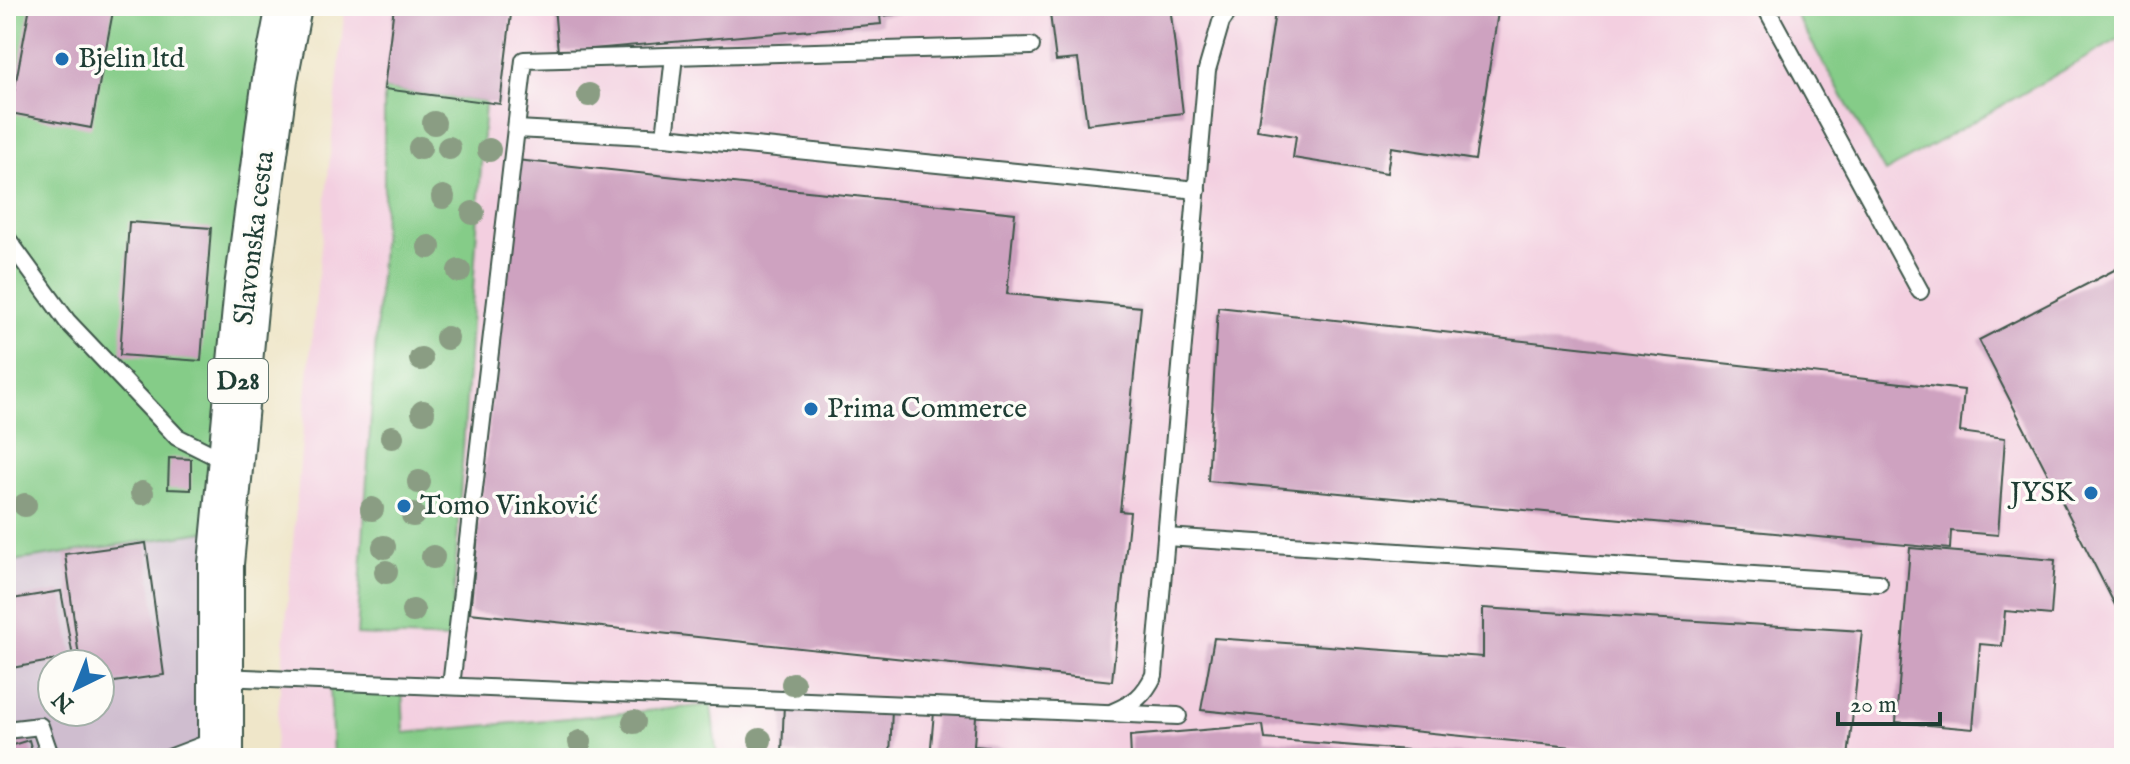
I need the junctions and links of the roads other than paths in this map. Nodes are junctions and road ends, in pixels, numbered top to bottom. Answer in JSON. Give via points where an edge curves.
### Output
{"nodes":[{"id":1,"x":289,"y":6,"type":"edge"},
{"id":2,"x":1232,"y":6,"type":"edge"},
{"id":3,"x":1765,"y":6,"type":"edge"},
{"id":4,"x":1031,"y":46,"type":"dead end"},
{"id":5,"x":674,"y":56,"type":"junction"},
{"id":6,"x":517,"y":129,"type":"junction"},
{"id":7,"x":665,"y":137,"type":"junction"},
{"id":8,"x":1197,"y":190,"type":"junction"},
{"id":9,"x":6,"y":237,"type":"edge"},
{"id":10,"x":1920,"y":291,"type":"dead end"},
{"id":11,"x":230,"y":464,"type":"junction"},
{"id":12,"x":1166,"y":537,"type":"junction"},
{"id":13,"x":1879,"y":583,"type":"dead end"},
{"id":14,"x":219,"y":677,"type":"junction"},
{"id":15,"x":451,"y":686,"type":"junction"},
{"id":16,"x":1108,"y":714,"type":"junction"},
{"id":17,"x":1178,"y":716,"type":"dead end"},
{"id":18,"x":6,"y":730,"type":"edge"},
{"id":19,"x":221,"y":748,"type":"edge"},
{"id":20,"x":51,"y":758,"type":"edge"},
{"id":21,"x":169,"y":758,"type":"edge"}],
"edges":[{"from":1,"to":11,"type":"main road","name":"Slavonska cesta","number":"D28","via":[[252,246]]},
{"from":2,"to":8,"type":"lane","via":[[1221,22],[1207,70]]},
{"from":3,"to":10,"type":"lane"},
{"from":4,"to":5,"type":"lane"},
{"from":5,"to":6,"type":"lane","via":[[524,60]]},
{"from":5,"to":7,"type":"lane"},
{"from":6,"to":7,"type":"lane"},
{"from":6,"to":15,"type":"lane"},
{"from":7,"to":8,"type":"lane"},
{"from":8,"to":12,"type":"lane"},
{"from":9,"to":11,"type":"lane","via":[[67,321],[177,437]]},
{"from":11,"to":14,"type":"main road","name":"Slavonska cesta","number":"D28"},
{"from":12,"to":13,"type":"lane"},
{"from":12,"to":16,"type":"lane","via":[[1154,675],[1146,693]]},
{"from":14,"to":15,"type":"lane"},
{"from":14,"to":19,"type":"main road","name":"Slavonska cesta","number":"D28"},
{"from":15,"to":16,"type":"lane"},
{"from":16,"to":17,"type":"lane"},
{"from":18,"to":20,"type":"lane","via":[[40,726]]},
{"from":19,"to":21,"type":"lane"}]}
